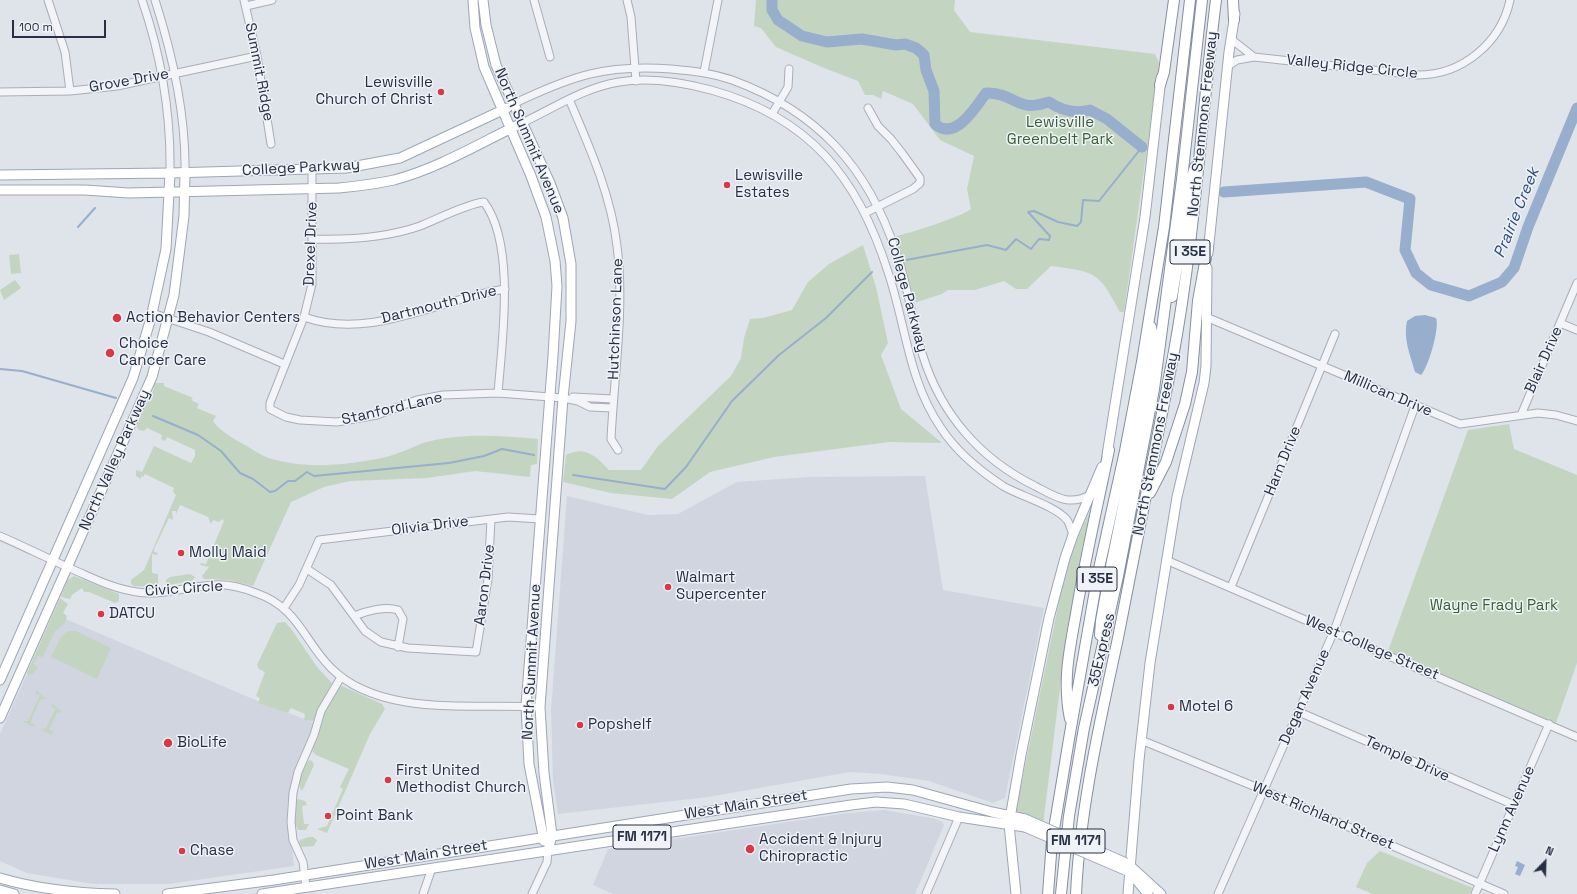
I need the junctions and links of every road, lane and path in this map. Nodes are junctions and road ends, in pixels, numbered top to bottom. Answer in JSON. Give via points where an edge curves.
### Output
{"nodes":[{"id":1,"x":48,"y":0,"type":"edge"},
{"id":2,"x":142,"y":0,"type":"edge"},
{"id":3,"x":156,"y":0,"type":"edge"},
{"id":4,"x":272,"y":0,"type":"edge"},
{"id":5,"x":473,"y":0,"type":"edge"},
{"id":6,"x":483,"y":0,"type":"edge"},
{"id":7,"x":534,"y":0,"type":"edge"},
{"id":8,"x":627,"y":0,"type":"edge"},
{"id":9,"x":718,"y":0,"type":"edge"},
{"id":10,"x":1169,"y":0,"type":"edge"},
{"id":11,"x":1174,"y":0,"type":"edge"},
{"id":12,"x":1190,"y":0,"type":"edge"},
{"id":13,"x":1202,"y":0,"type":"edge"},
{"id":14,"x":1216,"y":0,"type":"edge"},
{"id":15,"x":1233,"y":0,"type":"edge"},
{"id":16,"x":1237,"y":0,"type":"edge"},
{"id":17,"x":1510,"y":0,"type":"edge"},
{"id":18,"x":245,"y":3,"type":"edge"},
{"id":19,"x":1234,"y":20,"type":"junction"},
{"id":20,"x":1231,"y":39,"type":"junction"},
{"id":21,"x":257,"y":56,"type":"junction"},
{"id":22,"x":550,"y":57,"type":"dead end"},
{"id":23,"x":1254,"y":57,"type":"junction"},
{"id":24,"x":1228,"y":66,"type":"junction"},
{"id":25,"x":635,"y":67,"type":"junction"},
{"id":26,"x":789,"y":70,"type":"dead end"},
{"id":27,"x":704,"y":72,"type":"junction"},
{"id":28,"x":175,"y":73,"type":"junction"},
{"id":29,"x":162,"y":76,"type":"junction"},
{"id":30,"x":636,"y":81,"type":"junction"},
{"id":31,"x":1160,"y":86,"type":"junction"},
{"id":32,"x":70,"y":91,"type":"junction"},
{"id":33,"x":0,"y":92,"type":"edge"},
{"id":34,"x":569,"y":99,"type":"junction"},
{"id":35,"x":780,"y":102,"type":"junction"},
{"id":36,"x":514,"y":104,"type":"junction"},
{"id":37,"x":868,"y":108,"type":"dead end"},
{"id":38,"x":501,"y":110,"type":"junction"},
{"id":39,"x":772,"y":114,"type":"junction"},
{"id":40,"x":522,"y":123,"type":"junction"},
{"id":41,"x":510,"y":129,"type":"junction"},
{"id":42,"x":272,"y":144,"type":"dead end"},
{"id":43,"x":1201,"y":150,"type":"junction"},
{"id":44,"x":312,"y":169,"type":"junction"},
{"id":45,"x":185,"y":172,"type":"junction"},
{"id":46,"x":170,"y":173,"type":"junction"},
{"id":47,"x":0,"y":175,"type":"edge"},
{"id":48,"x":312,"y":189,"type":"junction"},
{"id":49,"x":0,"y":190,"type":"edge"},
{"id":50,"x":169,"y":191,"type":"junction"},
{"id":51,"x":184,"y":191,"type":"junction"},
{"id":52,"x":878,"y":206,"type":"junction"},
{"id":53,"x":865,"y":213,"type":"junction"},
{"id":54,"x":313,"y":239,"type":"junction"},
{"id":55,"x":1208,"y":246,"type":"junction"},
{"id":56,"x":1577,"y":283,"type":"edge"},
{"id":57,"x":505,"y":289,"type":"junction"},
{"id":58,"x":911,"y":306,"type":"junction"},
{"id":59,"x":898,"y":309,"type":"junction"},
{"id":60,"x":152,"y":313,"type":"junction"},
{"id":61,"x":304,"y":317,"type":"junction"},
{"id":62,"x":1206,"y":317,"type":"junction"},
{"id":63,"x":168,"y":318,"type":"junction"},
{"id":64,"x":1149,"y":319,"type":"junction"},
{"id":65,"x":1560,"y":323,"type":"junction"},
{"id":66,"x":1577,"y":330,"type":"edge"},
{"id":67,"x":1335,"y":334,"type":"dead end"},
{"id":68,"x":1162,"y":335,"type":"junction"},
{"id":69,"x":284,"y":364,"type":"junction"},
{"id":70,"x":1322,"y":365,"type":"junction"},
{"id":71,"x":498,"y":393,"type":"junction"},
{"id":72,"x":550,"y":397,"type":"junction"},
{"id":73,"x":563,"y":398,"type":"junction"},
{"id":74,"x":613,"y":399,"type":"junction"},
{"id":75,"x":1415,"y":406,"type":"junction"},
{"id":76,"x":612,"y":408,"type":"junction"},
{"id":77,"x":270,"y":409,"type":"joint"},
{"id":78,"x":1521,"y":415,"type":"junction"},
{"id":79,"x":1577,"y":421,"type":"edge"},
{"id":80,"x":978,"y":447,"type":"junction"},
{"id":81,"x":618,"y":450,"type":"dead end"},
{"id":82,"x":1109,"y":450,"type":"junction"},
{"id":83,"x":968,"y":457,"type":"junction"},
{"id":84,"x":1092,"y":494,"type":"junction"},
{"id":85,"x":1145,"y":502,"type":"junction"},
{"id":86,"x":555,"y":511,"type":"junction"},
{"id":87,"x":491,"y":519,"type":"junction"},
{"id":88,"x":540,"y":519,"type":"junction"},
{"id":89,"x":1073,"y":535,"type":"junction"},
{"id":90,"x":0,"y":536,"type":"edge"},
{"id":91,"x":53,"y":560,"type":"junction"},
{"id":92,"x":1166,"y":560,"type":"junction"},
{"id":93,"x":67,"y":567,"type":"junction"},
{"id":94,"x":306,"y":569,"type":"junction"},
{"id":95,"x":1231,"y":588,"type":"junction"},
{"id":96,"x":284,"y":608,"type":"junction"},
{"id":97,"x":354,"y":616,"type":"junction"},
{"id":98,"x":1334,"y":631,"type":"junction"},
{"id":99,"x":398,"y":647,"type":"junction"},
{"id":100,"x":1099,"y":662,"type":"junction"},
{"id":101,"x":6,"y":667,"type":"junction"},
{"id":102,"x":19,"y":676,"type":"junction"},
{"id":103,"x":341,"y":677,"type":"junction"},
{"id":104,"x":0,"y":680,"type":"edge"},
{"id":105,"x":526,"y":706,"type":"junction"},
{"id":106,"x":540,"y":706,"type":"junction"},
{"id":107,"x":1299,"y":712,"type":"junction"},
{"id":108,"x":0,"y":716,"type":"edge"},
{"id":109,"x":1549,"y":724,"type":"junction"},
{"id":110,"x":1072,"y":725,"type":"junction"},
{"id":111,"x":1577,"y":737,"type":"edge"},
{"id":112,"x":1141,"y":740,"type":"junction"},
{"id":113,"x":1263,"y":790,"type":"junction"},
{"id":114,"x":817,"y":793,"type":"junction"},
{"id":115,"x":1013,"y":796,"type":"junction"},
{"id":116,"x":1514,"y":805,"type":"junction"},
{"id":117,"x":820,"y":810,"type":"junction"},
{"id":118,"x":992,"y":812,"type":"junction"},
{"id":119,"x":959,"y":817,"type":"junction"},
{"id":120,"x":1009,"y":820,"type":"junction"},
{"id":121,"x":552,"y":835,"type":"junction"},
{"id":122,"x":542,"y":837,"type":"junction"},
{"id":123,"x":548,"y":851,"type":"junction"},
{"id":124,"x":1128,"y":867,"type":"junction"},
{"id":125,"x":432,"y":868,"type":"junction"},
{"id":126,"x":304,"y":874,"type":"junction"},
{"id":127,"x":0,"y":878,"type":"edge"},
{"id":128,"x":1479,"y":883,"type":"junction"},
{"id":129,"x":306,"y":887,"type":"junction"},
{"id":130,"x":0,"y":890,"type":"edge"},
{"id":131,"x":1076,"y":890,"type":"edge"},
{"id":132,"x":14,"y":894,"type":"edge"},
{"id":133,"x":115,"y":894,"type":"edge"},
{"id":134,"x":167,"y":894,"type":"edge"},
{"id":135,"x":262,"y":894,"type":"edge"},
{"id":136,"x":423,"y":894,"type":"edge"},
{"id":137,"x":532,"y":894,"type":"edge"},
{"id":138,"x":926,"y":894,"type":"edge"},
{"id":139,"x":1016,"y":894,"type":"edge"},
{"id":140,"x":1048,"y":894,"type":"edge"},
{"id":141,"x":1061,"y":894,"type":"edge"},
{"id":142,"x":1128,"y":894,"type":"edge"},
{"id":143,"x":1148,"y":894,"type":"edge"},
{"id":144,"x":1162,"y":894,"type":"edge"},
{"id":145,"x":1218,"y":894,"type":"edge"},
{"id":146,"x":1475,"y":894,"type":"edge"},
{"id":147,"x":1504,"y":894,"type":"edge"}],
"edges":[{"from":1,"to":32,"type":"street","via":[[65,52]]},
{"from":2,"to":29,"type":"street","name":"North Valley Parkway","via":[[150,22]]},
{"from":3,"to":28,"type":"street","name":"North Valley Parkway"},
{"from":4,"to":18,"type":"street"},
{"from":5,"to":38,"type":"main road","name":"North Summit Avenue","via":[[475,28],[484,67]]},
{"from":6,"to":36,"type":"main road","name":"North Summit Avenue","via":[[496,65]]},
{"from":7,"to":22,"type":"street"},
{"from":8,"to":25,"type":"street"},
{"from":9,"to":27,"type":"street"},
{"from":10,"to":31,"type":"main road"},
{"from":11,"to":31,"type":"highway"},
{"from":12,"to":64,"type":"highway","name":"North Stemmons Freeway","number":"I 35E","via":[[1164,226]]},
{"from":13,"to":68,"type":"highway"},
{"from":14,"to":43,"type":"highway","name":"North Stemmons Freeway","number":"I 35E"},
{"from":15,"to":19,"type":"highway"},
{"from":16,"to":19,"type":"main road","name":"North Stemmons Freeway"},
{"from":17,"to":23,"type":"street","name":"Valley Ridge Circle","via":[[1504,20],[1486,46],[1472,58],[1440,73],[1418,75]]},
{"from":18,"to":21,"type":"street","name":"Summit Ridge"},
{"from":19,"to":20,"type":"main road","name":"North Stemmons Freeway"},
{"from":20,"to":23,"type":"street"},
{"from":20,"to":24,"type":"main road","name":"North Stemmons Freeway"},
{"from":21,"to":28,"type":"street","name":"Grove Drive"},
{"from":21,"to":42,"type":"street","name":"Summit Ridge"},
{"from":23,"to":24,"type":"street","name":"Valley Ridge Circle","via":[[1237,60]]},
{"from":24,"to":55,"type":"main road","name":"North Stemmons Freeway"},
{"from":25,"to":27,"type":"street","name":"College Parkway"},
{"from":25,"to":30,"type":"street"},
{"from":25,"to":36,"type":"street","name":"College Parkway","via":[[606,70],[574,78]]},
{"from":26,"to":35,"type":"street","via":[[788,87]]},
{"from":27,"to":35,"type":"street","name":"College Parkway","via":[[738,82]]},
{"from":28,"to":29,"type":"street","name":"Grove Drive"},
{"from":28,"to":45,"type":"street","name":"North Valley Parkway"},
{"from":29,"to":32,"type":"street","name":"Grove Drive","via":[[117,86]]},
{"from":29,"to":46,"type":"street","name":"North Valley Parkway","via":[[170,145]]},
{"from":30,"to":34,"type":"street","name":"College Parkway","via":[[602,86]]},
{"from":30,"to":39,"type":"street","name":"College Parkway","via":[[671,81],[701,87],[738,97]]},
{"from":31,"to":82,"type":"main road","via":[[1145,217]]},
{"from":32,"to":33,"type":"street","name":"Grove Drive"},
{"from":34,"to":40,"type":"street","name":"College Parkway"},
{"from":34,"to":74,"type":"street","name":"Hutchinson Lane","via":[[602,180],[617,244],[619,310]]},
{"from":35,"to":39,"type":"street"},
{"from":35,"to":52,"type":"street","name":"College Parkway","via":[[832,141],[863,178]]},
{"from":36,"to":38,"type":"main road","name":"College Parkway"},
{"from":36,"to":40,"type":"main road","name":"North Summit Avenue"},
{"from":37,"to":52,"type":"street","via":[[878,126],[920,178],[920,183],[913,189]]},
{"from":38,"to":41,"type":"main road","name":"North Summit Avenue"},
{"from":38,"to":44,"type":"main road","name":"College Parkway","via":[[400,158],[346,168]]},
{"from":39,"to":53,"type":"street","name":"College Parkway","via":[[794,127],[826,156],[848,183]]},
{"from":40,"to":41,"type":"main road","name":"College Parkway"},
{"from":40,"to":73,"type":"main road","name":"North Summit Avenue","via":[[550,183],[567,234],[572,286]]},
{"from":41,"to":48,"type":"main road","name":"College Parkway","via":[[428,168],[394,180],[360,186]]},
{"from":41,"to":72,"type":"main road","name":"North Summit Avenue","via":[[546,217],[554,255],[557,286]]},
{"from":43,"to":68,"type":"highway","via":[[1191,180],[1173,294]]},
{"from":43,"to":85,"type":"highway","name":"North Stemmons Freeway","number":"I 35E","via":[[1187,274]]},
{"from":44,"to":45,"type":"main road","name":"College Parkway"},
{"from":44,"to":48,"type":"street","name":"Drexel Drive"},
{"from":45,"to":46,"type":"main road","name":"College Parkway"},
{"from":45,"to":51,"type":"main road","name":"North Valley Parkway"},
{"from":46,"to":47,"type":"main road","name":"College Parkway"},
{"from":46,"to":50,"type":"main road","name":"North Valley Parkway"},
{"from":48,"to":51,"type":"main road","name":"College Parkway"},
{"from":48,"to":54,"type":"street","name":"Drexel Drive"},
{"from":49,"to":50,"type":"main road","name":"College Parkway","via":[[129,193]]},
{"from":50,"to":51,"type":"main road","name":"College Parkway"},
{"from":50,"to":60,"type":"main road","name":"North Valley Parkway","via":[[166,250]]},
{"from":51,"to":63,"type":"main road","name":"North Valley Parkway","via":[[179,262]]},
{"from":52,"to":53,"type":"street"},
{"from":52,"to":58,"type":"street","name":"College Parkway","via":[[897,254]]},
{"from":53,"to":59,"type":"street","name":"College Parkway","via":[[889,272]]},
{"from":54,"to":57,"type":"street","via":[[342,240],[375,236],[418,226],[484,202],[494,223],[503,258]]},
{"from":54,"to":61,"type":"street","name":"Drexel Drive","via":[[312,278]]},
{"from":55,"to":62,"type":"main road","name":"North Stemmons Freeway"},
{"from":55,"to":85,"type":"highway","via":[[1198,301],[1192,372],[1185,404],[1166,462]]},
{"from":56,"to":65,"type":"street","name":"Blair Drive"},
{"from":57,"to":61,"type":"street","name":"Dartmouth Drive","via":[[383,320],[338,325]]},
{"from":57,"to":71,"type":"street"},
{"from":58,"to":59,"type":"street"},
{"from":58,"to":80,"type":"street","name":"College Parkway","via":[[923,356],[941,399],[950,414]]},
{"from":59,"to":83,"type":"street","name":"College Parkway","via":[[920,390],[941,428]]},
{"from":60,"to":63,"type":"street"},
{"from":60,"to":91,"type":"main road","name":"North Valley Parkway","via":[[133,378]]},
{"from":61,"to":69,"type":"street","name":"Drexel Drive"},
{"from":62,"to":70,"type":"street","name":"Millican Drive"},
{"from":62,"to":92,"type":"main road","name":"North Stemmons Freeway","via":[[1204,383],[1177,497]]},
{"from":63,"to":69,"type":"street","via":[[209,332]]},
{"from":63,"to":93,"type":"main road","name":"North Valley Parkway","via":[[152,377]]},
{"from":64,"to":100,"type":"highway","via":[[1154,343],[1137,444],[1101,620]]},
{"from":64,"to":110,"type":"highway","name":"North Stemmons Freeway","number":"I 35E","via":[[1125,451],[1098,573]]},
{"from":65,"to":66,"type":"street"},
{"from":65,"to":78,"type":"street","name":"Blair Drive"},
{"from":67,"to":70,"type":"street","name":"Harn Drive"},
{"from":68,"to":100,"type":"highway","name":"35Express","via":[[1145,444]]},
{"from":69,"to":77,"type":"street","name":"Drexel Drive"},
{"from":70,"to":75,"type":"street","name":"Millican Drive"},
{"from":70,"to":95,"type":"street","name":"Harn Drive"},
{"from":71,"to":72,"type":"street","name":"Stanford Lane"},
{"from":71,"to":77,"type":"street","name":"Stanford Lane","via":[[443,395],[417,400],[377,415],[337,422],[300,420],[286,417]]},
{"from":72,"to":73,"type":"street","name":"Stanford Lane"},
{"from":72,"to":88,"type":"main road","name":"North Summit Avenue"},
{"from":73,"to":74,"type":"street","name":"Stanford Lane","via":[[575,396]]},
{"from":73,"to":76,"type":"street","name":"Stanford Lane","via":[[590,406]]},
{"from":73,"to":86,"type":"main road","name":"North Summit Avenue"},
{"from":74,"to":76,"type":"street","name":"Hutchinson Lane"},
{"from":75,"to":78,"type":"street","name":"Millican Drive","via":[[1460,424]]},
{"from":75,"to":98,"type":"street","name":"Degan Avenue"},
{"from":76,"to":81,"type":"street","name":"Hutchinson Lane","via":[[611,439]]},
{"from":78,"to":79,"type":"street","name":"Millican Drive","via":[[1538,413]]},
{"from":80,"to":83,"type":"street"},
{"from":80,"to":84,"type":"street","name":"College Parkway","via":[[1009,472],[1061,499],[1081,500]]},
{"from":82,"to":84,"type":"main road"},
{"from":82,"to":110,"type":"highway","via":[[1082,581],[1066,680],[1066,698]]},
{"from":83,"to":89,"type":"street","name":"College Parkway","via":[[1004,486],[1060,514],[1068,521]]},
{"from":84,"to":89,"type":"main road"},
{"from":85,"to":131,"type":"highway","name":"North Stemmons Freeway","number":"I 35E","via":[[1098,734],[1084,817]]},
{"from":86,"to":88,"type":"main road"},
{"from":86,"to":106,"type":"main road","name":"North Summit Avenue"},
{"from":87,"to":88,"type":"street","name":"Olivia Drive","via":[[515,516]]},
{"from":87,"to":94,"type":"street","name":"Olivia Drive","via":[[319,540]]},
{"from":87,"to":99,"type":"street","name":"Aaron Drive","via":[[488,579],[476,652]]},
{"from":88,"to":105,"type":"main road","name":"North Summit Avenue"},
{"from":89,"to":115,"type":"main road","via":[[1049,618]]},
{"from":90,"to":91,"type":"street","name":"Civic Circle"},
{"from":91,"to":93,"type":"street","name":"Civic Circle"},
{"from":91,"to":101,"type":"main road","name":"North Valley Parkway"},
{"from":92,"to":95,"type":"street","name":"West College Street"},
{"from":92,"to":112,"type":"main road","name":"North Stemmons Freeway"},
{"from":93,"to":96,"type":"street","name":"Civic Circle","via":[[116,588],[138,592],[166,593],[215,585],[238,587],[258,593]]},
{"from":93,"to":102,"type":"main road","name":"North Valley Parkway"},
{"from":94,"to":96,"type":"street","via":[[295,593]]},
{"from":94,"to":97,"type":"street","via":[[331,586]]},
{"from":95,"to":98,"type":"street","name":"West College Street"},
{"from":96,"to":103,"type":"street","name":"Civic Circle","via":[[297,620],[321,657]]},
{"from":97,"to":99,"type":"street","via":[[371,636]]},
{"from":97,"to":99,"type":"street","via":[[390,609],[398,610],[402,619]]},
{"from":98,"to":107,"type":"street","name":"Degan Avenue"},
{"from":98,"to":109,"type":"street","name":"West College Street"},
{"from":100,"to":141,"type":"highway","name":"35Express","via":[[1076,772]]},
{"from":101,"to":102,"type":"main road"},
{"from":101,"to":104,"type":"main road","name":"North Valley Parkway"},
{"from":102,"to":108,"type":"main road","name":"North Valley Parkway"},
{"from":103,"to":105,"type":"street","name":"Civic Circle","via":[[376,696],[410,704]]},
{"from":103,"to":126,"type":"street","via":[[321,712],[298,772],[293,794],[293,840],[303,862]]},
{"from":105,"to":106,"type":"street","name":"Civic Circle"},
{"from":105,"to":122,"type":"main road","name":"North Summit Avenue","via":[[529,764]]},
{"from":106,"to":121,"type":"main road","name":"North Summit Avenue","via":[[544,773]]},
{"from":107,"to":113,"type":"street","name":"Degan Avenue"},
{"from":107,"to":116,"type":"street","name":"Temple Drive"},
{"from":109,"to":111,"type":"street","name":"West College Street"},
{"from":109,"to":116,"type":"street","name":"Lynn Avenue"},
{"from":110,"to":140,"type":"highway","name":"North Stemmons Freeway","number":"I 35E","via":[[1052,841]]},
{"from":112,"to":113,"type":"street","name":"West Richland Street"},
{"from":112,"to":124,"type":"main road","name":"North Stemmons Freeway"},
{"from":113,"to":128,"type":"street","name":"West Richland Street"},
{"from":113,"to":145,"type":"street","name":"Degan Avenue"},
{"from":114,"to":117,"type":"main road"},
{"from":114,"to":118,"type":"main road","name":"West Main Street","number":"FM 1171","via":[[851,788],[892,787],[925,793]]},
{"from":114,"to":121,"type":"main road","name":"West Main Street","number":"FM 1171"},
{"from":115,"to":118,"type":"main road","via":[[1004,810]]},
{"from":115,"to":120,"type":"main road"},
{"from":116,"to":128,"type":"street","name":"Lynn Avenue"},
{"from":117,"to":119,"type":"main road","name":"West Main Street","number":"FM 1171","via":[[876,802],[904,804]]},
{"from":117,"to":123,"type":"main road","name":"West Main Street","number":"FM 1171"},
{"from":118,"to":120,"type":"main road","name":"West Main Street","number":"FM 1171"},
{"from":119,"to":120,"type":"main road","name":"West Main Street","number":"FM 1171"},
{"from":119,"to":138,"type":"street"},
{"from":120,"to":124,"type":"main road","name":"West Main Street","number":"FM 1171","bridge":true,"via":[[1025,823]]},
{"from":120,"to":139,"type":"main road"},
{"from":121,"to":122,"type":"main road","name":"West Main Street","number":"FM 1171"},
{"from":121,"to":123,"type":"main road","name":"North Summit Avenue"},
{"from":122,"to":123,"type":"main road","name":"North Summit Avenue"},
{"from":122,"to":126,"type":"main road","name":"West Main Street","number":"FM 1171"},
{"from":123,"to":125,"type":"main road","name":"West Main Street","number":"FM 1171"},
{"from":123,"to":137,"type":"street","via":[[547,862]]},
{"from":124,"to":142,"type":"main road","name":"North Stemmons Freeway"},
{"from":124,"to":143,"type":"main road","name":"West Main Street"},
{"from":124,"to":144,"type":"main road","name":"West Main Street"},
{"from":125,"to":129,"type":"main road","name":"West Main Street","number":"FM 1171"},
{"from":125,"to":136,"type":"street"},
{"from":126,"to":129,"type":"street"},
{"from":126,"to":134,"type":"main road","name":"West Main Street","number":"FM 1171"},
{"from":127,"to":133,"type":"main road","via":[[52,889]]},
{"from":128,"to":146,"type":"street","name":"Lynn Avenue"},
{"from":128,"to":147,"type":"street","name":"West Richland Street"},
{"from":129,"to":135,"type":"main road","name":"West Main Street","number":"FM 1171"},
{"from":130,"to":132,"type":"main road"}]}
